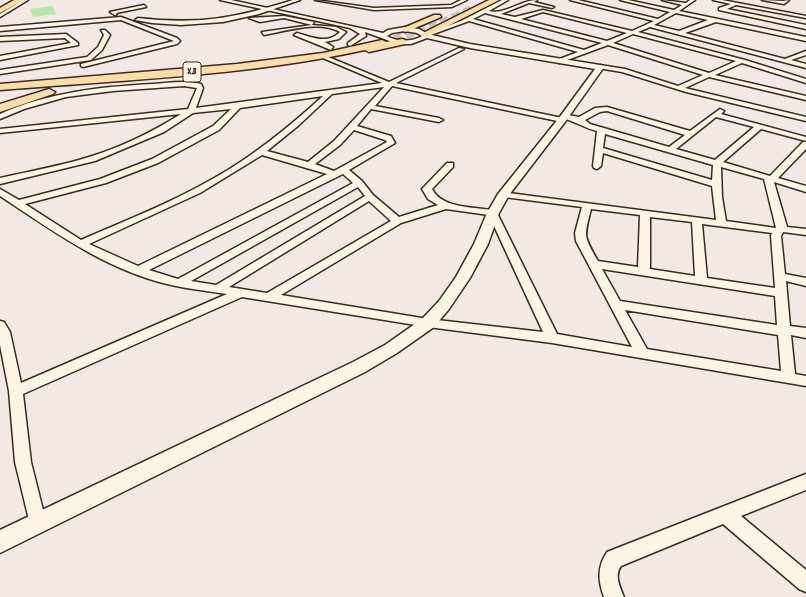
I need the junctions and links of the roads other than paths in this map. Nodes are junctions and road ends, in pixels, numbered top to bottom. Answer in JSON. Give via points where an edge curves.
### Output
{"nodes":[{"id":1,"x":4,"y":0,"type":"edge"},
{"id":2,"x":14,"y":0,"type":"edge"},
{"id":3,"x":20,"y":0,"type":"edge"},
{"id":4,"x":26,"y":0,"type":"edge"},
{"id":5,"x":223,"y":0,"type":"edge"},
{"id":6,"x":240,"y":0,"type":"edge"},
{"id":7,"x":298,"y":0,"type":"edge"},
{"id":8,"x":317,"y":0,"type":"edge"},
{"id":9,"x":480,"y":0,"type":"edge"},
{"id":10,"x":489,"y":0,"type":"edge"},
{"id":11,"x":495,"y":0,"type":"edge"},
{"id":12,"x":506,"y":0,"type":"edge"},
{"id":13,"x":535,"y":0,"type":"edge"},
{"id":14,"x":572,"y":0,"type":"edge"},
{"id":15,"x":622,"y":0,"type":"edge"},
{"id":16,"x":664,"y":0,"type":"edge"},
{"id":17,"x":692,"y":0,"type":"edge"},
{"id":18,"x":715,"y":0,"type":"edge"},
{"id":19,"x":764,"y":0,"type":"edge"},
{"id":20,"x":787,"y":0,"type":"edge"},
{"id":21,"x":0,"y":2,"type":"edge"},
{"id":22,"x":411,"y":2,"type":"dead end"},
{"id":23,"x":529,"y":2,"type":"junction"},
{"id":24,"x":470,"y":3,"type":"edge"},
{"id":25,"x":686,"y":4,"type":"junction"},
{"id":26,"x":736,"y":4,"type":"junction"},
{"id":27,"x":144,"y":6,"type":"dead end"},
{"id":28,"x":0,"y":7,"type":"edge"},
{"id":29,"x":276,"y":7,"type":"junction"},
{"id":30,"x":442,"y":7,"type":"junction"},
{"id":31,"x":563,"y":9,"type":"dead end"},
{"id":32,"x":270,"y":10,"type":"junction"},
{"id":33,"x":0,"y":11,"type":"edge"},
{"id":34,"x":485,"y":11,"type":"junction"},
{"id":35,"x":676,"y":11,"type":"junction"},
{"id":36,"x":806,"y":13,"type":"edge"},
{"id":37,"x":496,"y":14,"type":"junction"},
{"id":38,"x":0,"y":16,"type":"edge"},
{"id":39,"x":246,"y":16,"type":"junction"},
{"id":40,"x":803,"y":17,"type":"edge"},
{"id":41,"x":121,"y":18,"type":"junction"},
{"id":42,"x":431,"y":19,"type":"junction"},
{"id":43,"x":514,"y":19,"type":"junction"},
{"id":44,"x":469,"y":20,"type":"junction"},
{"id":45,"x":658,"y":20,"type":"junction"},
{"id":46,"x":720,"y":21,"type":"junction"},
{"id":47,"x":357,"y":24,"type":"junction"},
{"id":48,"x":343,"y":25,"type":"junction"},
{"id":49,"x":638,"y":25,"type":"dead end"},
{"id":50,"x":320,"y":26,"type":"junction"},
{"id":51,"x":647,"y":26,"type":"junction"},
{"id":52,"x":333,"y":27,"type":"junction"},
{"id":53,"x":691,"y":28,"type":"junction"},
{"id":54,"x":806,"y":28,"type":"edge"},
{"id":55,"x":0,"y":29,"type":"edge"},
{"id":56,"x":405,"y":29,"type":"junction"},
{"id":57,"x":394,"y":30,"type":"junction"},
{"id":58,"x":444,"y":30,"type":"junction"},
{"id":59,"x":698,"y":30,"type":"dead end"},
{"id":60,"x":103,"y":31,"type":"dead end"},
{"id":61,"x":264,"y":33,"type":"dead end"},
{"id":62,"x":635,"y":33,"type":"junction"},
{"id":63,"x":680,"y":33,"type":"junction"},
{"id":64,"x":381,"y":34,"type":"junction"},
{"id":65,"x":297,"y":35,"type":"dead end"},
{"id":66,"x":425,"y":35,"type":"junction"},
{"id":67,"x":13,"y":38,"type":"junction"},
{"id":68,"x":0,"y":39,"type":"edge"},
{"id":69,"x":806,"y":39,"type":"edge"},
{"id":70,"x":414,"y":41,"type":"junction"},
{"id":71,"x":320,"y":42,"type":"junction"},
{"id":72,"x":402,"y":42,"type":"junction"},
{"id":73,"x":452,"y":43,"type":"junction"},
{"id":74,"x":608,"y":43,"type":"junction"},
{"id":75,"x":350,"y":44,"type":"junction"},
{"id":76,"x":0,"y":47,"type":"edge"},
{"id":77,"x":331,"y":48,"type":"junction"},
{"id":78,"x":461,"y":49,"type":"junction"},
{"id":79,"x":78,"y":50,"type":"junction"},
{"id":80,"x":585,"y":52,"type":"junction"},
{"id":81,"x":806,"y":53,"type":"edge"},
{"id":82,"x":759,"y":54,"type":"junction"},
{"id":83,"x":789,"y":54,"type":"dead end"},
{"id":84,"x":797,"y":56,"type":"junction"},
{"id":85,"x":0,"y":58,"type":"edge"},
{"id":86,"x":326,"y":58,"type":"junction"},
{"id":87,"x":89,"y":59,"type":"junction"},
{"id":88,"x":559,"y":61,"type":"junction"},
{"id":89,"x":742,"y":61,"type":"junction"},
{"id":90,"x":784,"y":61,"type":"junction"},
{"id":91,"x":98,"y":62,"type":"junction"},
{"id":92,"x":83,"y":65,"type":"dead end"},
{"id":93,"x":806,"y":66,"type":"edge"},
{"id":94,"x":211,"y":70,"type":"junction"},
{"id":95,"x":599,"y":70,"type":"junction"},
{"id":96,"x":182,"y":71,"type":"junction"},
{"id":97,"x":0,"y":72,"type":"edge"},
{"id":98,"x":709,"y":76,"type":"junction"},
{"id":99,"x":54,"y":78,"type":"junction"},
{"id":100,"x":0,"y":79,"type":"edge"},
{"id":101,"x":806,"y":81,"type":"edge"},
{"id":102,"x":0,"y":82,"type":"edge"},
{"id":103,"x":390,"y":84,"type":"junction"},
{"id":104,"x":0,"y":87,"type":"edge"},
{"id":105,"x":678,"y":88,"type":"junction"},
{"id":106,"x":329,"y":94,"type":"junction"},
{"id":107,"x":0,"y":95,"type":"edge"},
{"id":108,"x":806,"y":98,"type":"edge"},
{"id":109,"x":732,"y":101,"type":"junction"},
{"id":110,"x":0,"y":102,"type":"edge"},
{"id":111,"x":238,"y":106,"type":"junction"},
{"id":112,"x":370,"y":106,"type":"junction"},
{"id":113,"x":0,"y":108,"type":"edge"},
{"id":114,"x":191,"y":111,"type":"junction"},
{"id":115,"x":716,"y":115,"type":"junction"},
{"id":116,"x":0,"y":117,"type":"edge"},
{"id":117,"x":806,"y":118,"type":"edge"},
{"id":118,"x":569,"y":119,"type":"junction"},
{"id":119,"x":439,"y":120,"type":"dead end"},
{"id":120,"x":352,"y":127,"type":"junction"},
{"id":121,"x":758,"y":127,"type":"junction"},
{"id":122,"x":601,"y":130,"type":"junction"},
{"id":123,"x":0,"y":131,"type":"edge"},
{"id":124,"x":691,"y":134,"type":"junction"},
{"id":125,"x":806,"y":139,"type":"edge"},
{"id":126,"x":806,"y":144,"type":"edge"},
{"id":127,"x":599,"y":150,"type":"junction"},
{"id":128,"x":669,"y":151,"type":"junction"},
{"id":129,"x":262,"y":152,"type":"junction"},
{"id":130,"x":717,"y":163,"type":"junction"},
{"id":131,"x":309,"y":165,"type":"junction"},
{"id":132,"x":450,"y":165,"type":"dead end"},
{"id":133,"x":596,"y":166,"type":"dead end"},
{"id":134,"x":344,"y":170,"type":"junction"},
{"id":135,"x":335,"y":174,"type":"junction"},
{"id":136,"x":770,"y":178,"type":"junction"},
{"id":137,"x":0,"y":181,"type":"edge"},
{"id":138,"x":359,"y":182,"type":"junction"},
{"id":139,"x":717,"y":184,"type":"junction"},
{"id":140,"x":806,"y":189,"type":"edge"},
{"id":141,"x":0,"y":192,"type":"edge"},
{"id":142,"x":504,"y":194,"type":"junction"},
{"id":143,"x":370,"y":197,"type":"junction"},
{"id":144,"x":19,"y":203,"type":"junction"},
{"id":145,"x":587,"y":205,"type":"junction"},
{"id":146,"x":446,"y":206,"type":"junction"},
{"id":147,"x":493,"y":213,"type":"junction"},
{"id":148,"x":645,"y":213,"type":"junction"},
{"id":149,"x":397,"y":221,"type":"junction"},
{"id":150,"x":697,"y":221,"type":"junction"},
{"id":151,"x":722,"y":224,"type":"junction"},
{"id":152,"x":780,"y":230,"type":"junction"},
{"id":153,"x":806,"y":232,"type":"edge"},
{"id":154,"x":80,"y":244,"type":"junction"},
{"id":155,"x":594,"y":264,"type":"junction"},
{"id":156,"x":138,"y":271,"type":"junction"},
{"id":157,"x":644,"y":272,"type":"junction"},
{"id":158,"x":780,"y":276,"type":"junction"},
{"id":159,"x":701,"y":281,"type":"junction"},
{"id":160,"x":806,"y":282,"type":"edge"},
{"id":161,"x":179,"y":283,"type":"junction"},
{"id":162,"x":216,"y":290,"type":"junction"},
{"id":163,"x":781,"y":293,"type":"junction"},
{"id":164,"x":238,"y":294,"type":"junction"},
{"id":165,"x":268,"y":298,"type":"junction"},
{"id":166,"x":617,"y":305,"type":"junction"},
{"id":167,"x":428,"y":323,"type":"junction"},
{"id":168,"x":0,"y":325,"type":"edge"},
{"id":169,"x":784,"y":330,"type":"junction"},
{"id":170,"x":806,"y":333,"type":"edge"},
{"id":171,"x":552,"y":338,"type":"junction"},
{"id":172,"x":642,"y":353,"type":"junction"},
{"id":173,"x":788,"y":378,"type":"junction"},
{"id":174,"x":806,"y":381,"type":"edge"},
{"id":175,"x":16,"y":392,"type":"junction"},
{"id":176,"x":806,"y":482,"type":"edge"},
{"id":177,"x":726,"y":515,"type":"junction"},
{"id":178,"x":37,"y":522,"type":"junction"},
{"id":179,"x":0,"y":542,"type":"edge"},
{"id":180,"x":806,"y":582,"type":"edge"},
{"id":181,"x":614,"y":597,"type":"edge"}],
"edges":[{"from":1,"to":21,"type":"highway"},
{"from":2,"to":28,"type":"highway"},
{"from":3,"to":33,"type":"highway"},
{"from":4,"to":38,"type":"street"},
{"from":5,"to":32,"type":"street"},
{"from":6,"to":29,"type":"street"},
{"from":7,"to":29,"type":"street"},
{"from":8,"to":30,"type":"street","via":[[368,8]]},
{"from":9,"to":24,"type":"highway"},
{"from":10,"to":24,"type":"highway"},
{"from":11,"to":66,"type":"highway"},
{"from":12,"to":34,"type":"street"},
{"from":13,"to":23,"type":"street"},
{"from":14,"to":45,"type":"street"},
{"from":15,"to":35,"type":"street"},
{"from":16,"to":25,"type":"street"},
{"from":17,"to":25,"type":"street"},
{"from":18,"to":26,"type":"street"},
{"from":19,"to":20,"type":"street","via":[[784,3]]},
{"from":22,"to":30,"type":"street"},
{"from":23,"to":31,"type":"street"},
{"from":23,"to":37,"type":"street"},
{"from":24,"to":30,"type":"street"},
{"from":24,"to":42,"type":"highway"},
{"from":25,"to":35,"type":"street"},
{"from":26,"to":40,"type":"street"},
{"from":26,"to":54,"type":"street","via":[[720,10]]},
{"from":27,"to":41,"type":"street","via":[[112,12]]},
{"from":29,"to":32,"type":"street"},
{"from":29,"to":47,"type":"street"},
{"from":32,"to":39,"type":"street"},
{"from":32,"to":48,"type":"street"},
{"from":34,"to":37,"type":"street"},
{"from":34,"to":44,"type":"street"},
{"from":35,"to":45,"type":"street"},
{"from":35,"to":46,"type":"street"},
{"from":36,"to":40,"type":"street"},
{"from":37,"to":43,"type":"street"},
{"from":39,"to":41,"type":"street","via":[[180,23]]},
{"from":39,"to":50,"type":"street","via":[[260,20],[284,17]]},
{"from":41,"to":55,"type":"street","via":[[81,24]]},
{"from":41,"to":91,"type":"street","via":[[175,38],[177,42]]},
{"from":42,"to":56,"type":"highway"},
{"from":42,"to":64,"type":"street"},
{"from":43,"to":62,"type":"street","via":[[544,11]]},
{"from":43,"to":74,"type":"street"},
{"from":44,"to":58,"type":"street"},
{"from":44,"to":80,"type":"street"},
{"from":45,"to":51,"type":"street"},
{"from":46,"to":53,"type":"street","via":[[713,20]]},
{"from":46,"to":69,"type":"street"},
{"from":47,"to":57,"type":"street"},
{"from":47,"to":64,"type":"street"},
{"from":48,"to":52,"type":"street"},
{"from":48,"to":64,"type":"street"},
{"from":48,"to":75,"type":"street","via":[[364,34],[361,39]]},
{"from":49,"to":51,"type":"street"},
{"from":50,"to":52,"type":"street"},
{"from":50,"to":61,"type":"street"},
{"from":51,"to":62,"type":"street"},
{"from":51,"to":63,"type":"street"},
{"from":52,"to":71,"type":"street","via":[[343,32],[342,35]]},
{"from":53,"to":59,"type":"street"},
{"from":53,"to":63,"type":"street"},
{"from":56,"to":57,"type":"street"},
{"from":56,"to":66,"type":"street","via":[[419,31]]},
{"from":57,"to":64,"type":"street"},
{"from":58,"to":66,"type":"street"},
{"from":58,"to":73,"type":"street","via":[[443,36]]},
{"from":60,"to":87,"type":"street","via":[[105,39],[95,56]]},
{"from":62,"to":74,"type":"street"},
{"from":62,"to":89,"type":"street"},
{"from":63,"to":82,"type":"street"},
{"from":64,"to":72,"type":"street","via":[[387,39]]},
{"from":64,"to":75,"type":"highway"},
{"from":64,"to":94,"type":"highway","number":"X3","via":[[302,59]]},
{"from":64,"to":96,"type":"highway","number":"X3","via":[[286,58]]},
{"from":65,"to":71,"type":"street"},
{"from":66,"to":70,"type":"street"},
{"from":66,"to":73,"type":"street"},
{"from":67,"to":68,"type":"street"},
{"from":67,"to":76,"type":"street"},
{"from":67,"to":79,"type":"street","via":[[66,36]]},
{"from":70,"to":72,"type":"street"},
{"from":70,"to":78,"type":"street"},
{"from":71,"to":77,"type":"street"},
{"from":72,"to":86,"type":"highway"},
{"from":73,"to":88,"type":"street"},
{"from":74,"to":80,"type":"street"},
{"from":74,"to":98,"type":"street"},
{"from":75,"to":77,"type":"highway"},
{"from":77,"to":96,"type":"highway"},
{"from":78,"to":95,"type":"street"},
{"from":78,"to":103,"type":"street"},
{"from":79,"to":85,"type":"street"},
{"from":79,"to":87,"type":"street"},
{"from":80,"to":88,"type":"street"},
{"from":81,"to":84,"type":"street"},
{"from":82,"to":89,"type":"street"},
{"from":82,"to":90,"type":"street"},
{"from":83,"to":84,"type":"street"},
{"from":84,"to":90,"type":"street"},
{"from":86,"to":94,"type":"highway","via":[[256,68]]},
{"from":86,"to":103,"type":"street"},
{"from":87,"to":91,"type":"street"},
{"from":87,"to":97,"type":"street"},
{"from":88,"to":95,"type":"street"},
{"from":89,"to":98,"type":"street"},
{"from":89,"to":101,"type":"street"},
{"from":90,"to":93,"type":"street"},
{"from":91,"to":92,"type":"street"},
{"from":94,"to":96,"type":"highway","number":"X3"},
{"from":95,"to":105,"type":"street","via":[[639,75]]},
{"from":95,"to":118,"type":"street"},
{"from":96,"to":99,"type":"highway","number":"X3"},
{"from":96,"to":104,"type":"highway","number":"X3"},
{"from":96,"to":113,"type":"highway","via":[[71,87]]},
{"from":98,"to":105,"type":"street"},
{"from":98,"to":108,"type":"street"},
{"from":99,"to":100,"type":"highway"},
{"from":99,"to":102,"type":"highway","number":"X3"},
{"from":103,"to":106,"type":"street"},
{"from":103,"to":112,"type":"street"},
{"from":103,"to":118,"type":"street"},
{"from":105,"to":109,"type":"street"},
{"from":106,"to":111,"type":"street"},
{"from":106,"to":129,"type":"street"},
{"from":107,"to":110,"type":"highway"},
{"from":109,"to":115,"type":"street"},
{"from":109,"to":117,"type":"street"},
{"from":111,"to":114,"type":"street"},
{"from":111,"to":144,"type":"street","via":[[216,128],[154,161],[103,181]]},
{"from":112,"to":119,"type":"street"},
{"from":112,"to":120,"type":"street"},
{"from":114,"to":116,"type":"street","via":[[200,88],[199,85],[184,84],[68,94],[36,102]]},
{"from":114,"to":123,"type":"street"},
{"from":114,"to":137,"type":"street","via":[[161,130],[112,152]]},
{"from":115,"to":121,"type":"street"},
{"from":115,"to":124,"type":"street"},
{"from":118,"to":122,"type":"street"},
{"from":118,"to":124,"type":"street","via":[[607,109]]},
{"from":118,"to":142,"type":"street"},
{"from":120,"to":131,"type":"street","via":[[337,143]]},
{"from":120,"to":134,"type":"street","via":[[391,141],[370,157]]},
{"from":121,"to":125,"type":"street"},
{"from":121,"to":130,"type":"street"},
{"from":122,"to":127,"type":"street"},
{"from":122,"to":128,"type":"street"},
{"from":124,"to":128,"type":"street"},
{"from":126,"to":136,"type":"street"},
{"from":127,"to":133,"type":"street"},
{"from":127,"to":139,"type":"street"},
{"from":128,"to":130,"type":"street"},
{"from":129,"to":131,"type":"street"},
{"from":129,"to":154,"type":"street","via":[[200,189]]},
{"from":130,"to":136,"type":"street"},
{"from":130,"to":139,"type":"street"},
{"from":131,"to":135,"type":"street"},
{"from":132,"to":146,"type":"street","via":[[427,189],[431,197]]},
{"from":134,"to":135,"type":"street"},
{"from":134,"to":138,"type":"street"},
{"from":135,"to":156,"type":"street"},
{"from":136,"to":140,"type":"street"},
{"from":136,"to":152,"type":"street"},
{"from":138,"to":143,"type":"street"},
{"from":138,"to":161,"type":"street"},
{"from":139,"to":151,"type":"street"},
{"from":141,"to":144,"type":"street"},
{"from":142,"to":145,"type":"street"},
{"from":142,"to":147,"type":"street"},
{"from":143,"to":149,"type":"street"},
{"from":143,"to":162,"type":"street"},
{"from":144,"to":154,"type":"street"},
{"from":145,"to":148,"type":"street"},
{"from":145,"to":155,"type":"street","via":[[580,233],[581,241]]},
{"from":146,"to":147,"type":"street"},
{"from":146,"to":149,"type":"street"},
{"from":147,"to":167,"type":"street","via":[[481,244],[463,278]]},
{"from":147,"to":171,"type":"street"},
{"from":148,"to":150,"type":"street"},
{"from":148,"to":157,"type":"street"},
{"from":149,"to":165,"type":"street"},
{"from":150,"to":151,"type":"street"},
{"from":150,"to":159,"type":"street"},
{"from":151,"to":152,"type":"street"},
{"from":152,"to":153,"type":"street"},
{"from":152,"to":158,"type":"street","via":[[776,236]]},
{"from":154,"to":156,"type":"street"},
{"from":155,"to":157,"type":"street"},
{"from":155,"to":166,"type":"street"},
{"from":156,"to":161,"type":"street"},
{"from":157,"to":159,"type":"street"},
{"from":158,"to":160,"type":"street"},
{"from":158,"to":163,"type":"street"},
{"from":159,"to":163,"type":"street"},
{"from":161,"to":162,"type":"street"},
{"from":162,"to":164,"type":"street"},
{"from":163,"to":169,"type":"street"},
{"from":164,"to":165,"type":"street"},
{"from":164,"to":175,"type":"street"},
{"from":165,"to":167,"type":"street"},
{"from":166,"to":169,"type":"street"},
{"from":166,"to":172,"type":"street"},
{"from":167,"to":171,"type":"street"},
{"from":167,"to":178,"type":"street","via":[[391,349],[359,367]]},
{"from":168,"to":175,"type":"street","via":[[4,332]]},
{"from":169,"to":170,"type":"street"},
{"from":169,"to":173,"type":"street"},
{"from":171,"to":172,"type":"street"},
{"from":172,"to":173,"type":"street"},
{"from":173,"to":174,"type":"street"},
{"from":175,"to":178,"type":"street","via":[[24,462]]},
{"from":176,"to":177,"type":"street"},
{"from":177,"to":180,"type":"street"},
{"from":177,"to":181,"type":"street","via":[[614,558],[609,563],[607,576]]},
{"from":178,"to":179,"type":"street"}]}
